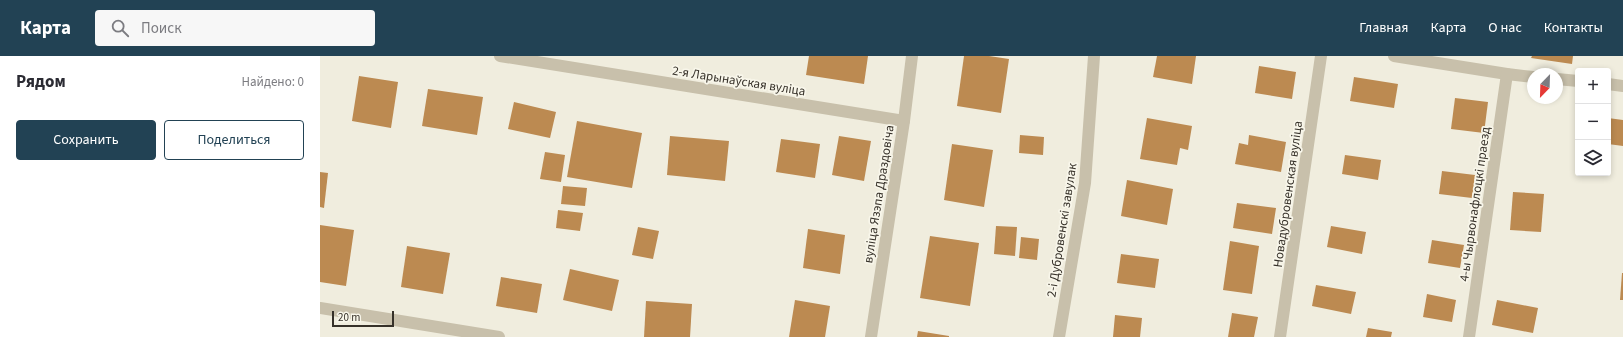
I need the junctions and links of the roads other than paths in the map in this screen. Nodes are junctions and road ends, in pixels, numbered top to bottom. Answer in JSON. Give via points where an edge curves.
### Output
{"nodes":[{"id":1,"x":500,"y":56,"type":"edge"},
{"id":2,"x":912,"y":56,"type":"edge"},
{"id":3,"x":1094,"y":56,"type":"edge"},
{"id":4,"x":1321,"y":56,"type":"edge"},
{"id":5,"x":1394,"y":56,"type":"edge"},
{"id":6,"x":1507,"y":74,"type":"junction"},
{"id":7,"x":1527,"y":76,"type":"edge"},
{"id":8,"x":1563,"y":80,"type":"edge"},
{"id":9,"x":1575,"y":81,"type":"edge"},
{"id":10,"x":1611,"y":84,"type":"edge"},
{"id":11,"x":1623,"y":86,"type":"edge"},
{"id":12,"x":904,"y":121,"type":"junction"},
{"id":13,"x":320,"y":308,"type":"edge"},
{"id":14,"x":500,"y":337,"type":"edge"},
{"id":15,"x":870,"y":337,"type":"edge"},
{"id":16,"x":1059,"y":337,"type":"edge"},
{"id":17,"x":1280,"y":337,"type":"edge"},
{"id":18,"x":1469,"y":337,"type":"edge"}],
"edges":[{"from":1,"to":12,"type":"street","name":"2-я Ларынаўская вуліца"},
{"from":2,"to":12,"type":"street","name":"вуліца Язэпа Драздовіча"},
{"from":3,"to":16,"type":"street","name":"2-і Дубровенскі завулак","via":[[1085,183]]},
{"from":4,"to":17,"type":"street","name":"Новадубровенская вуліца"},
{"from":5,"to":6,"type":"street"},
{"from":6,"to":7,"type":"street"},
{"from":6,"to":18,"type":"street","name":"4-ы Чырвонафлоцкі праезд"},
{"from":8,"to":9,"type":"street"},
{"from":10,"to":11,"type":"street"},
{"from":12,"to":15,"type":"street","name":"вуліца Язэпа Драздовіча"},
{"from":13,"to":14,"type":"street"}]}
